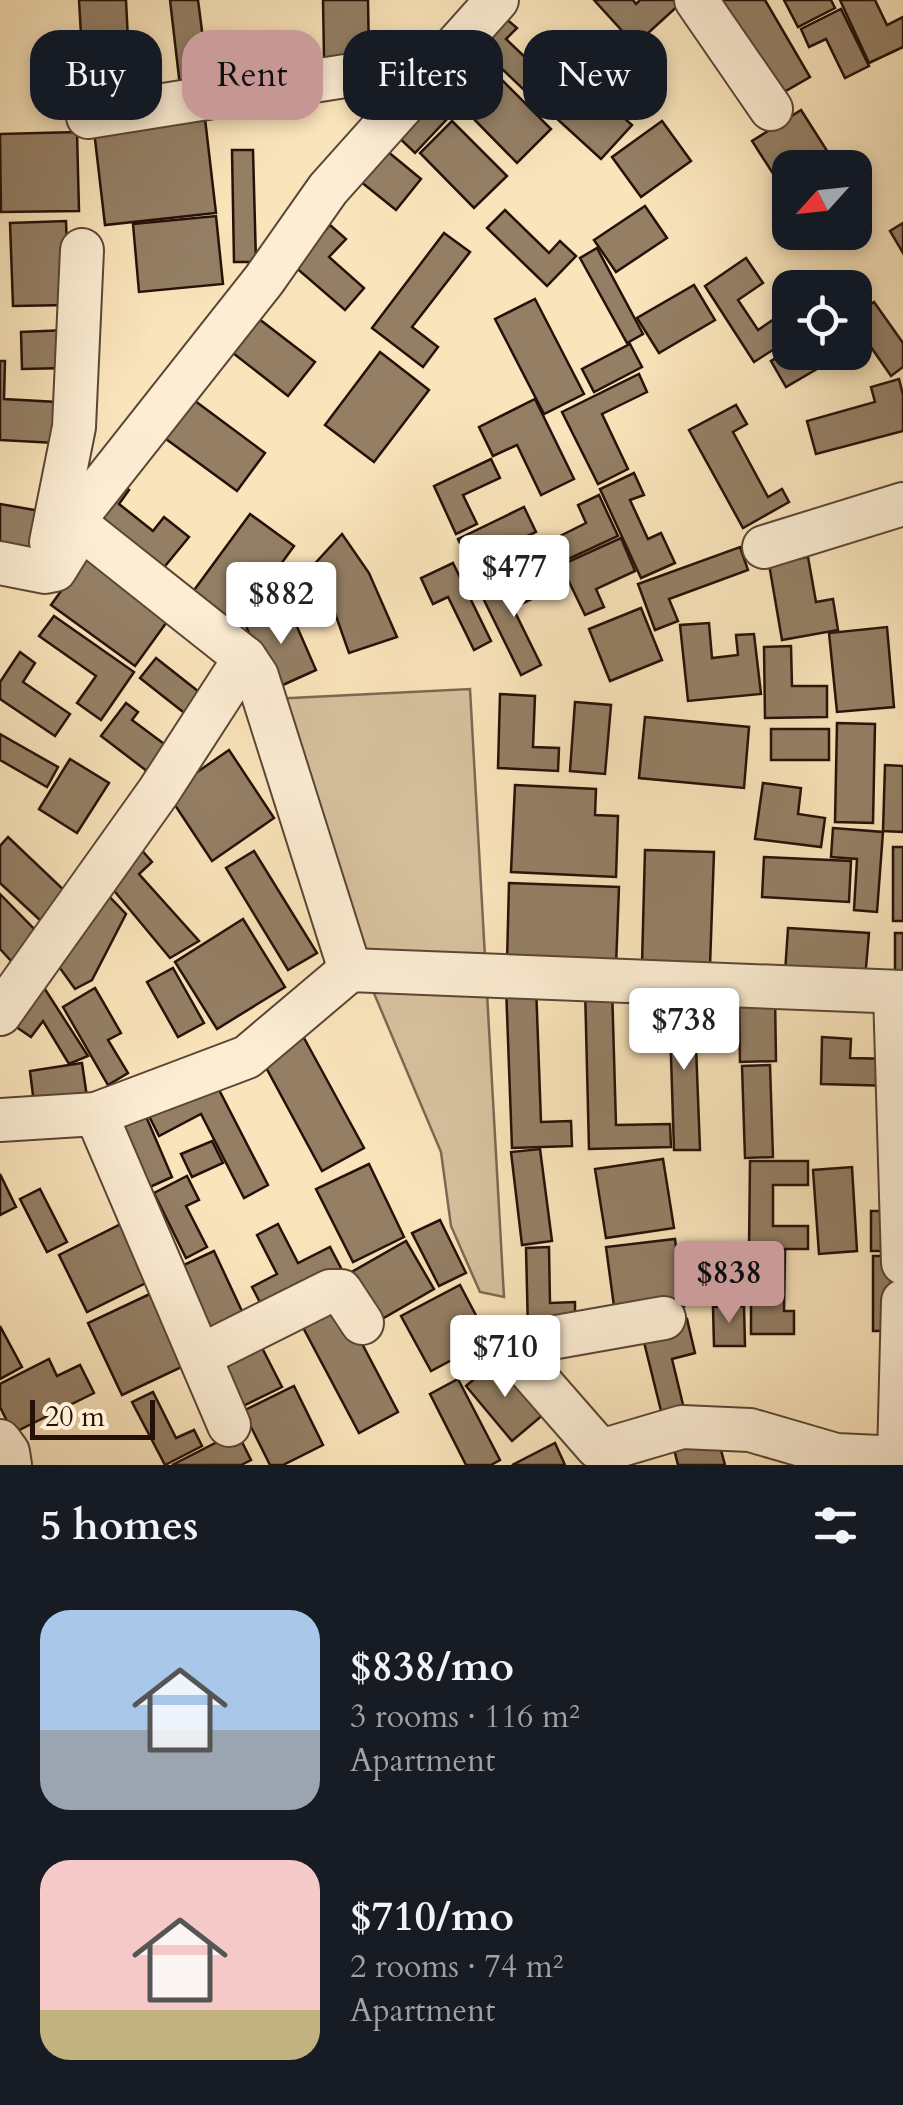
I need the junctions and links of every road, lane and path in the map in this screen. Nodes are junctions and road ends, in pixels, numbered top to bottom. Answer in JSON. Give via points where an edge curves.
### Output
{"nodes":[{"id":1,"x":497,"y":0,"type":"edge"},
{"id":2,"x":696,"y":0,"type":"edge"},
{"id":3,"x":472,"y":30,"type":"edge"},
{"id":4,"x":343,"y":76,"type":"edge"},
{"id":5,"x":162,"y":105,"type":"edge"},
{"id":6,"x":772,"y":109,"type":"dead end"},
{"id":7,"x":391,"y":120,"type":"edge"},
{"id":8,"x":82,"y":250,"type":"dead end"},
{"id":9,"x":903,"y":504,"type":"edge"},
{"id":10,"x":81,"y":528,"type":"junction"},
{"id":11,"x":764,"y":547,"type":"dead end"},
{"id":12,"x":0,"y":563,"type":"edge"},
{"id":13,"x":45,"y":572,"type":"junction"},
{"id":14,"x":246,"y":658,"type":"junction"},
{"id":15,"x":350,"y":970,"type":"junction"},
{"id":16,"x":899,"y":992,"type":"edge"},
{"id":17,"x":0,"y":1014,"type":"edge"},
{"id":18,"x":96,"y":1114,"type":"junction"},
{"id":19,"x":0,"y":1120,"type":"edge"},
{"id":20,"x":903,"y":1263,"type":"edge"},
{"id":21,"x":903,"y":1301,"type":"edge"},
{"id":22,"x":664,"y":1318,"type":"dead end"},
{"id":23,"x":362,"y":1324,"type":"dead end"},
{"id":24,"x":200,"y":1356,"type":"junction"},
{"id":25,"x":229,"y":1425,"type":"dead end"},
{"id":26,"x":0,"y":1441,"type":"edge"},
{"id":27,"x":901,"y":1458,"type":"edge"},
{"id":28,"x":837,"y":1460,"type":"edge"},
{"id":29,"x":10,"y":1465,"type":"edge"}],
"edges":[{"from":1,"to":3,"type":"street"},
{"from":2,"to":6,"type":"street"},
{"from":4,"to":5,"type":"street"},
{"from":7,"to":10,"type":"street","via":[[328,189],[80,513]]},
{"from":8,"to":13,"type":"street","via":[[74,427]]},
{"from":9,"to":11,"type":"street"},
{"from":10,"to":13,"type":"street","via":[[54,570]]},
{"from":10,"to":14,"type":"street"},
{"from":12,"to":13,"type":"street"},
{"from":14,"to":15,"type":"street","via":[[274,723]]},
{"from":14,"to":17,"type":"street"},
{"from":15,"to":16,"type":"street"},
{"from":15,"to":18,"type":"street","via":[[247,1057]]},
{"from":16,"to":20,"type":"street"},
{"from":18,"to":19,"type":"street"},
{"from":18,"to":24,"type":"street"},
{"from":21,"to":27,"type":"street"},
{"from":22,"to":28,"type":"street","via":[[517,1344],[513,1351],[597,1446],[682,1427],[750,1430]]},
{"from":23,"to":24,"type":"street","via":[[348,1298],[330,1291]]},
{"from":24,"to":25,"type":"street"},
{"from":26,"to":29,"type":"street"},
{"from":27,"to":28,"type":"street"}]}
